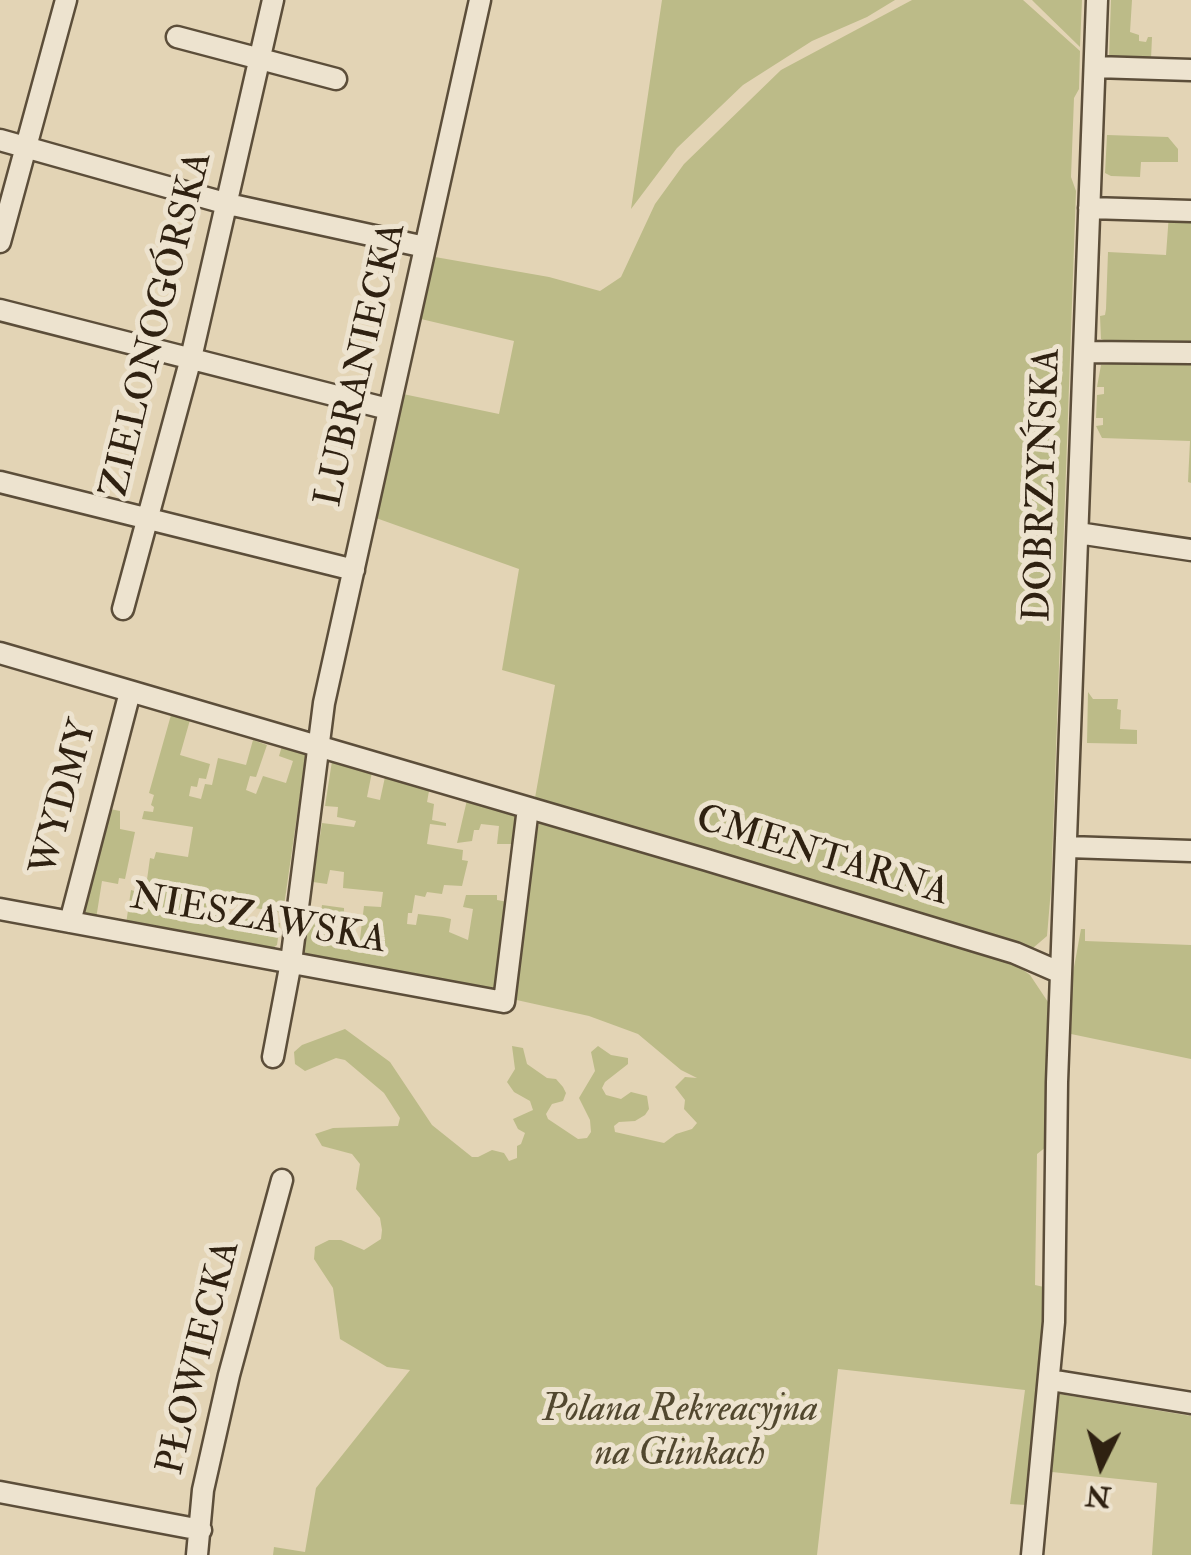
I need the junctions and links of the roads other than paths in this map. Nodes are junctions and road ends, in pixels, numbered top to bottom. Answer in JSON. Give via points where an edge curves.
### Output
{"nodes":[{"id":1,"x":66,"y":0,"type":"edge"},
{"id":2,"x":273,"y":0,"type":"edge"},
{"id":3,"x":480,"y":0,"type":"edge"},
{"id":4,"x":1097,"y":0,"type":"edge"},
{"id":5,"x":177,"y":37,"type":"dead end"},
{"id":6,"x":260,"y":58,"type":"junction"},
{"id":7,"x":1094,"y":67,"type":"junction"},
{"id":8,"x":1191,"y":70,"type":"edge"},
{"id":9,"x":336,"y":79,"type":"dead end"},
{"id":10,"x":0,"y":140,"type":"edge"},
{"id":11,"x":24,"y":148,"type":"junction"},
{"id":12,"x":228,"y":204,"type":"junction"},
{"id":13,"x":1089,"y":208,"type":"junction"},
{"id":14,"x":1191,"y":211,"type":"edge"},
{"id":15,"x":0,"y":242,"type":"edge"},
{"id":16,"x":425,"y":248,"type":"junction"},
{"id":17,"x":0,"y":310,"type":"edge"},
{"id":18,"x":1085,"y":352,"type":"junction"},
{"id":19,"x":1191,"y":352,"type":"edge"},
{"id":20,"x":191,"y":358,"type":"junction"},
{"id":21,"x":388,"y":409,"type":"junction"},
{"id":22,"x":0,"y":482,"type":"edge"},
{"id":23,"x":146,"y":520,"type":"junction"},
{"id":24,"x":1078,"y":533,"type":"junction"},
{"id":25,"x":1191,"y":550,"type":"edge"},
{"id":26,"x":354,"y":570,"type":"junction"},
{"id":27,"x":123,"y":609,"type":"dead end"},
{"id":28,"x":0,"y":653,"type":"edge"},
{"id":29,"x":130,"y":692,"type":"junction"},
{"id":30,"x":318,"y":746,"type":"junction"},
{"id":31,"x":528,"y":808,"type":"junction"},
{"id":32,"x":1068,"y":847,"type":"junction"},
{"id":33,"x":1191,"y":852,"type":"edge"},
{"id":34,"x":0,"y":909,"type":"edge"},
{"id":35,"x":70,"y":922,"type":"junction"},
{"id":36,"x":291,"y":962,"type":"junction"},
{"id":37,"x":1061,"y":973,"type":"junction"},
{"id":38,"x":273,"y":1057,"type":"dead end"},
{"id":39,"x":282,"y":1180,"type":"dead end"},
{"id":40,"x":1050,"y":1380,"type":"junction"},
{"id":41,"x":1191,"y":1403,"type":"edge"},
{"id":42,"x":0,"y":1492,"type":"edge"},
{"id":43,"x":200,"y":1530,"type":"junction"},
{"id":44,"x":196,"y":1555,"type":"edge"},
{"id":45,"x":1032,"y":1555,"type":"edge"}],
"edges":[{"from":1,"to":11,"type":"street"},
{"from":2,"to":6,"type":"street","name":"ZIELONOGÓRSKA"},
{"from":3,"to":16,"type":"street","name":"LUBRANIECKA"},
{"from":4,"to":7,"type":"street","name":"DOBRZYŃSKA"},
{"from":5,"to":6,"type":"street"},
{"from":6,"to":9,"type":"street"},
{"from":6,"to":12,"type":"street","name":"ZIELONOGÓRSKA"},
{"from":7,"to":8,"type":"street"},
{"from":7,"to":13,"type":"street","name":"DOBRZYŃSKA"},
{"from":10,"to":11,"type":"street"},
{"from":11,"to":12,"type":"street"},
{"from":11,"to":15,"type":"street"},
{"from":12,"to":16,"type":"street"},
{"from":12,"to":20,"type":"street","name":"ZIELONOGÓRSKA"},
{"from":13,"to":14,"type":"street"},
{"from":13,"to":18,"type":"street","name":"DOBRZYŃSKA"},
{"from":16,"to":21,"type":"street","name":"LUBRANIECKA"},
{"from":17,"to":20,"type":"street"},
{"from":18,"to":19,"type":"street"},
{"from":18,"to":24,"type":"street","name":"DOBRZYŃSKA"},
{"from":20,"to":21,"type":"street"},
{"from":20,"to":23,"type":"street","name":"ZIELONOGÓRSKA"},
{"from":21,"to":26,"type":"street","name":"LUBRANIECKA"},
{"from":22,"to":23,"type":"street"},
{"from":23,"to":26,"type":"street"},
{"from":23,"to":27,"type":"street","name":"ZIELONOGÓRSKA"},
{"from":24,"to":25,"type":"street"},
{"from":24,"to":32,"type":"street","name":"DOBRZYŃSKA"},
{"from":26,"to":30,"type":"street","name":"LUBRANIECKA"},
{"from":28,"to":29,"type":"street","name":"CMENTARNA"},
{"from":29,"to":30,"type":"street","name":"CMENTARNA"},
{"from":29,"to":35,"type":"street","name":"WYDMY"},
{"from":30,"to":31,"type":"street","name":"CMENTARNA"},
{"from":30,"to":36,"type":"street"},
{"from":31,"to":36,"type":"street","name":"NIESZAWSKA","via":[[504,1002]]},
{"from":31,"to":37,"type":"street","name":"CMENTARNA","via":[[1015,953]]},
{"from":32,"to":33,"type":"street"},
{"from":32,"to":37,"type":"street","name":"DOBRZYŃSKA"},
{"from":34,"to":35,"type":"street","name":"NIESZAWSKA"},
{"from":35,"to":36,"type":"street","name":"NIESZAWSKA"},
{"from":36,"to":38,"type":"street"},
{"from":37,"to":40,"type":"street"},
{"from":39,"to":43,"type":"street","name":"PŁOWIECKA","via":[[229,1375]]},
{"from":40,"to":41,"type":"street"},
{"from":40,"to":45,"type":"street"},
{"from":42,"to":43,"type":"street"},
{"from":43,"to":44,"type":"street","name":"PŁOWIECKA"}]}
